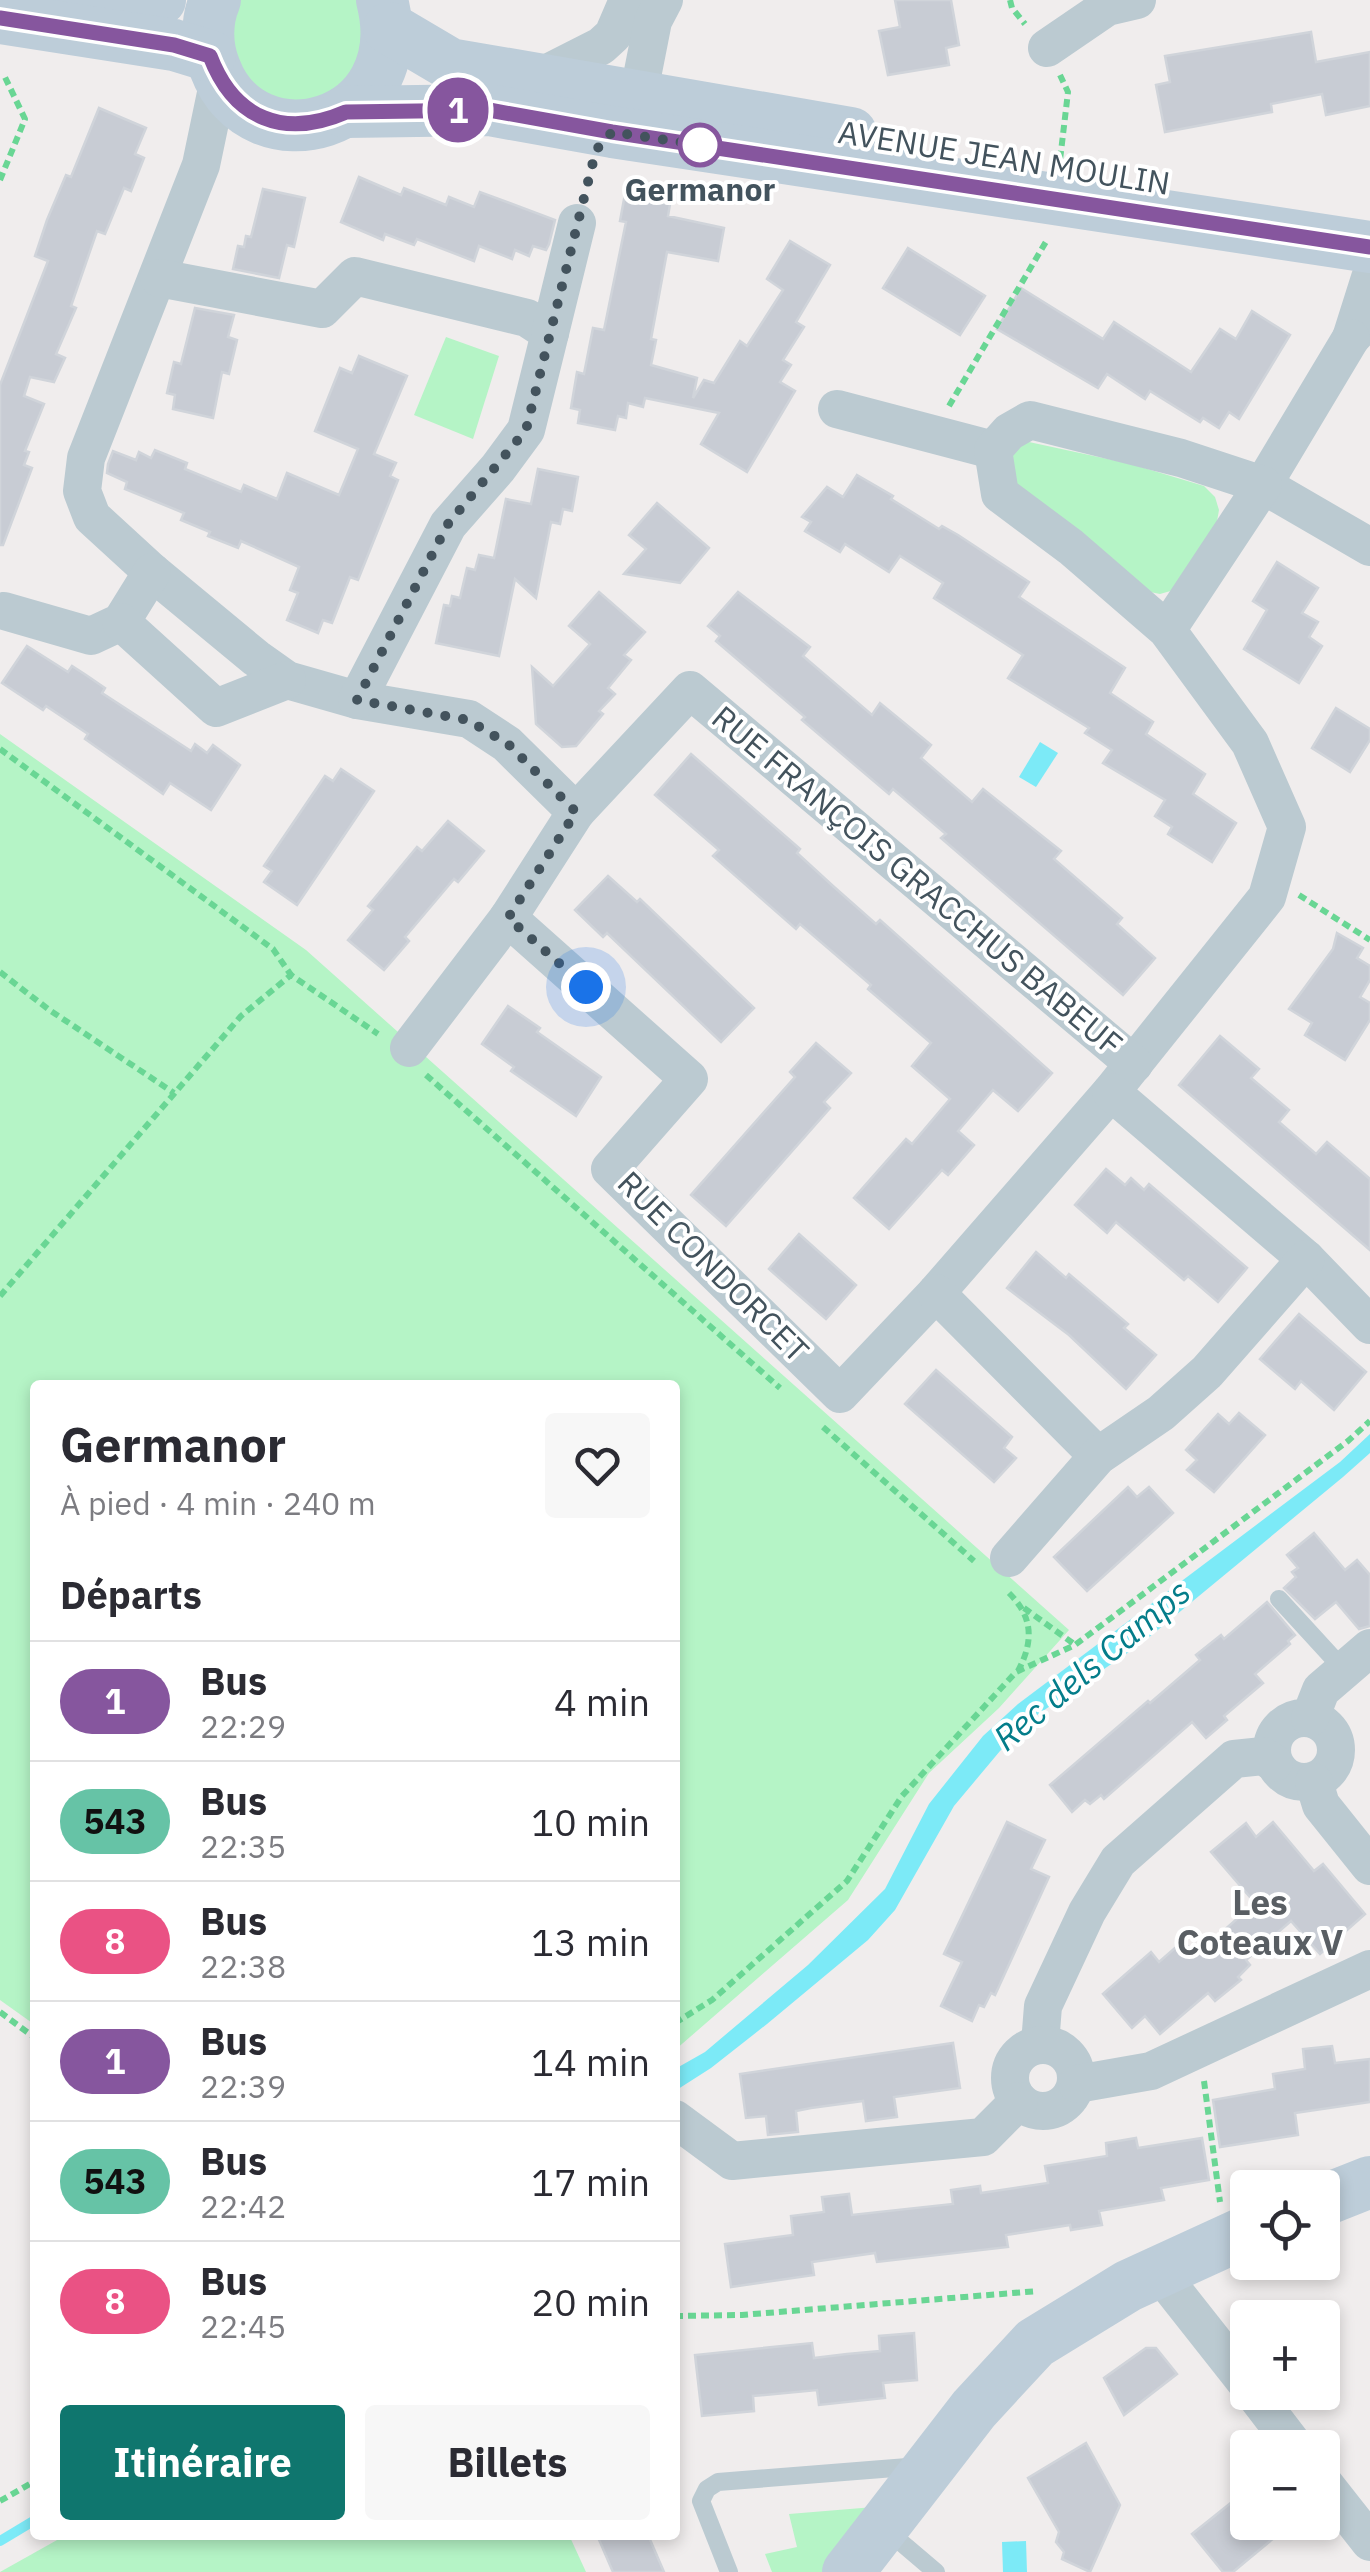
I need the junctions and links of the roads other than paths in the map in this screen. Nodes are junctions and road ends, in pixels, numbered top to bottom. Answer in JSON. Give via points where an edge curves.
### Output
{"nodes":[{"id":1,"x":160,"y":0,"type":"edge"},
{"id":2,"x":215,"y":0,"type":"edge"},
{"id":3,"x":628,"y":0,"type":"edge"},
{"id":4,"x":664,"y":0,"type":"edge"},
{"id":5,"x":1137,"y":0,"type":"edge"},
{"id":6,"x":0,"y":14,"type":"edge"},
{"id":7,"x":386,"y":14,"type":"edge"},
{"id":8,"x":1047,"y":48,"type":"dead end"},
{"id":9,"x":214,"y":67,"type":"junction"},
{"id":10,"x":534,"y":80,"type":"junction"},
{"id":11,"x":638,"y":97,"type":"junction"},
{"id":12,"x":346,"y":112,"type":"junction"},
{"id":13,"x":275,"y":122,"type":"junction"},
{"id":14,"x":570,"y":125,"type":"junction"},
{"id":15,"x":201,"y":165,"type":"junction"},
{"id":16,"x":1064,"y":185,"type":"junction"},
{"id":17,"x":576,"y":223,"type":"dead end"},
{"id":18,"x":1368,"y":227,"type":"edge"},
{"id":19,"x":159,"y":278,"type":"junction"},
{"id":20,"x":1370,"y":278,"type":"edge"},
{"id":21,"x":1360,"y":328,"type":"edge"},
{"id":22,"x":550,"y":333,"type":"junction"},
{"id":23,"x":837,"y":409,"type":"dead end"},
{"id":24,"x":992,"y":450,"type":"junction"},
{"id":25,"x":1263,"y":484,"type":"junction"},
{"id":26,"x":1370,"y":547,"type":"edge"},
{"id":27,"x":152,"y":572,"type":"junction"},
{"id":28,"x":4,"y":611,"type":"dead end"},
{"id":29,"x":121,"y":622,"type":"junction"},
{"id":30,"x":1167,"y":630,"type":"junction"},
{"id":31,"x":287,"y":680,"type":"junction"},
{"id":32,"x":357,"y":700,"type":"junction"},
{"id":33,"x":576,"y":812,"type":"junction"},
{"id":34,"x":508,"y":918,"type":"junction"},
{"id":35,"x":403,"y":1049,"type":"road end"},
{"id":36,"x":1122,"y":1078,"type":"junction"},
{"id":37,"x":1306,"y":1259,"type":"junction"},
{"id":38,"x":936,"y":1293,"type":"junction"},
{"id":39,"x":1370,"y":1324,"type":"edge"},
{"id":40,"x":1098,"y":1456,"type":"junction"},
{"id":41,"x":996,"y":1569,"type":"road end"},
{"id":42,"x":1280,"y":1598,"type":"dead end"},
{"id":43,"x":1357,"y":1659,"type":"edge"},
{"id":44,"x":1310,"y":1718,"type":"junction"},
{"id":45,"x":1274,"y":1762,"type":"junction"},
{"id":46,"x":1314,"y":1782,"type":"junction"},
{"id":47,"x":1370,"y":1866,"type":"edge"},
{"id":48,"x":1370,"y":1970,"type":"edge"},
{"id":49,"x":1040,"y":2044,"type":"junction"},
{"id":50,"x":1076,"y":2084,"type":"junction"},
{"id":51,"x":1019,"y":2101,"type":"junction"},
{"id":52,"x":680,"y":2123,"type":"edge"},
{"id":53,"x":1370,"y":2182,"type":"edge"},
{"id":54,"x":1340,"y":2193,"type":"edge"},
{"id":55,"x":1230,"y":2239,"type":"edge"},
{"id":56,"x":1143,"y":2278,"type":"junction"},
{"id":57,"x":1230,"y":2367,"type":"edge"},
{"id":58,"x":1267,"y":2410,"type":"edge"},
{"id":59,"x":1282,"y":2430,"type":"edge"},
{"id":60,"x":930,"y":2465,"type":"junction"},
{"id":61,"x":1340,"y":2504,"type":"edge"},
{"id":62,"x":1370,"y":2542,"type":"edge"},
{"id":63,"x":902,"y":2561,"type":"edge"},
{"id":64,"x":729,"y":2572,"type":"edge"},
{"id":65,"x":848,"y":2572,"type":"edge"}],
"edges":[{"from":1,"to":6,"type":"main road","via":[[129,8]]},
{"from":2,"to":9,"type":"main road","via":[[208,31]]},
{"from":3,"to":10,"type":"street","via":[[601,46]]},
{"from":4,"to":11,"type":"street","via":[[653,21]]},
{"from":5,"to":8,"type":"street","via":[[1107,6]]},
{"from":6,"to":9,"type":"main road","via":[[174,45]]},
{"from":7,"to":10,"type":"main road","name":"AVENUE JEAN MOULIN","via":[[450,64]]},
{"from":7,"to":12,"type":"main road","via":[[387,52],[379,76]]},
{"from":9,"to":13,"type":"main road","via":[[233,98]]},
{"from":9,"to":15,"type":"street"},
{"from":10,"to":11,"type":"main road","name":"AVENUE JEAN MOULIN"},
{"from":11,"to":14,"type":"main road"},
{"from":11,"to":16,"type":"main road","name":"AVENUE JEAN MOULIN"},
{"from":12,"to":13,"type":"main road","name":"AVENUE JEAN MOULIN","via":[[323,122]]},
{"from":12,"to":14,"type":"main road","name":"AVENUE JEAN MOULIN","via":[[489,110]]},
{"from":13,"to":15,"type":"street"},
{"from":14,"to":16,"type":"main road","name":"AVENUE JEAN MOULIN"},
{"from":15,"to":19,"type":"street"},
{"from":16,"to":18,"type":"main road","name":"AVENUE JEAN MOULIN"},
{"from":17,"to":22,"type":"street"},
{"from":19,"to":22,"type":"street","via":[[322,308],[354,276],[527,318]]},
{"from":19,"to":27,"type":"street","via":[[86,458],[82,491],[92,517]]},
{"from":20,"to":21,"type":"street"},
{"from":21,"to":25,"type":"street"},
{"from":22,"to":32,"type":"street","via":[[526,430],[448,524]]},
{"from":23,"to":24,"type":"street"},
{"from":24,"to":25,"type":"street","via":[[1030,420]]},
{"from":24,"to":30,"type":"street","name":"RUE CONDORCET","via":[[1000,494]]},
{"from":25,"to":26,"type":"street"},
{"from":25,"to":30,"type":"street"},
{"from":27,"to":29,"type":"street"},
{"from":27,"to":31,"type":"street"},
{"from":28,"to":29,"type":"street","via":[[91,636]]},
{"from":29,"to":31,"type":"street","via":[[216,708]]},
{"from":30,"to":36,"type":"street","name":"RUE CONDORCET","via":[[1250,743],[1287,827],[1268,897]]},
{"from":31,"to":32,"type":"street"},
{"from":32,"to":33,"type":"street","via":[[468,720],[508,744]]},
{"from":33,"to":34,"type":"street"},
{"from":33,"to":36,"type":"street","name":"RUE FRANÇOIS GRACCHUS BABEUF","via":[[690,690]]},
{"from":34,"to":35,"type":"street"},
{"from":34,"to":38,"type":"street","name":"RUE CONDORCET","via":[[689,1079],[610,1169],[840,1394]]},
{"from":36,"to":37,"type":"street"},
{"from":36,"to":38,"type":"street","name":"RUE CONDORCET"},
{"from":37,"to":39,"type":"street"},
{"from":37,"to":40,"type":"street","via":[[1208,1372]]},
{"from":38,"to":40,"type":"street"},
{"from":40,"to":41,"type":"street"},
{"from":42,"to":43,"type":"lane"},
{"from":43,"to":44,"type":"street","via":[[1321,1690]]},
{"from":44,"to":45,"type":"street","via":[[1280,1729]]},
{"from":44,"to":46,"type":"street","via":[[1324,1724],[1337,1748],[1326,1775]]},
{"from":45,"to":46,"type":"street","via":[[1290,1780]]},
{"from":45,"to":49,"type":"street","via":[[1263,1756],[1234,1759],[1118,1861],[1044,2006]]},
{"from":46,"to":47,"type":"street","via":[[1322,1806]]},
{"from":48,"to":50,"type":"street","via":[[1151,2070]]},
{"from":49,"to":50,"type":"street","via":[[1064,2051]]},
{"from":49,"to":51,"type":"street","via":[[1012,2066]]},
{"from":50,"to":51,"type":"street","via":[[1060,2107],[1046,2112]]},
{"from":51,"to":52,"type":"street","via":[[983,2136],[732,2161]]},
{"from":53,"to":54,"type":"main road"},
{"from":55,"to":56,"type":"main road"},
{"from":56,"to":57,"type":"street"},
{"from":56,"to":60,"type":"main road","via":[[1036,2344]]},
{"from":56,"to":63,"type":"main road","via":[[1037,2368],[988,2422]]},
{"from":58,"to":59,"type":"street"},
{"from":60,"to":64,"type":"lane","via":[[718,2482],[701,2501]]},
{"from":60,"to":65,"type":"main road"},
{"from":61,"to":62,"type":"street"}]}
